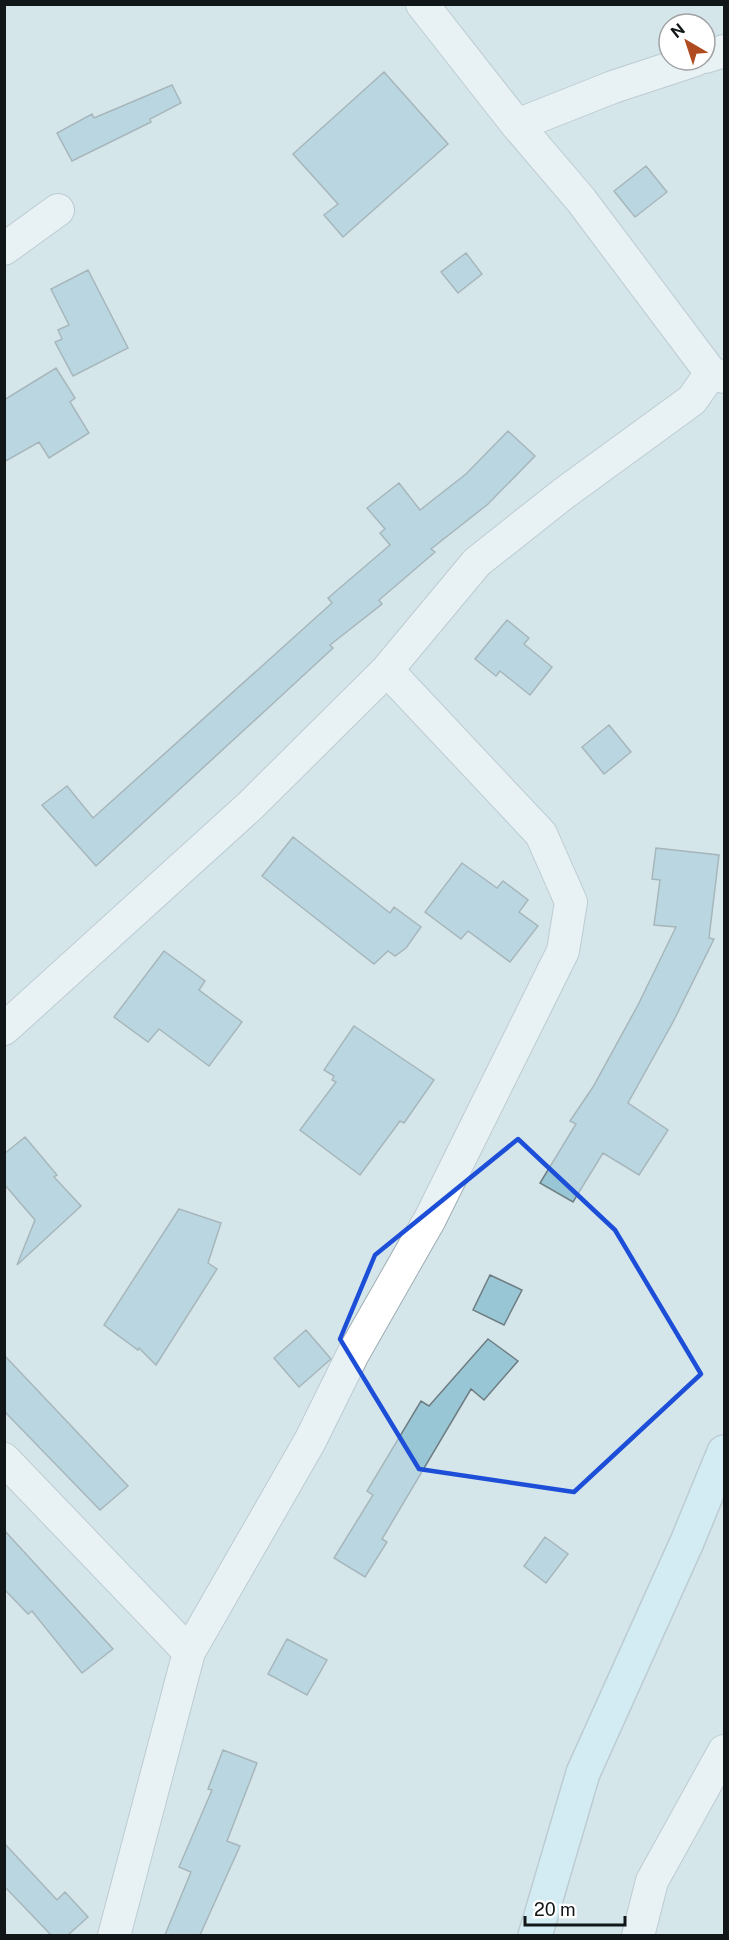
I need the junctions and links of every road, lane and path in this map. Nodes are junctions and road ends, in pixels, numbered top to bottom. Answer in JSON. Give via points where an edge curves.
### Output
{"nodes":[{"id":1,"x":422,"y":4,"type":"edge"},
{"id":2,"x":659,"y":72,"type":"edge"},
{"id":3,"x":517,"y":126,"type":"junction"},
{"id":4,"x":58,"y":210,"type":"dead end"},
{"id":5,"x":4,"y":249,"type":"edge"},
{"id":6,"x":718,"y":375,"type":"edge"},
{"id":7,"x":387,"y":670,"type":"junction"},
{"id":8,"x":4,"y":1029,"type":"edge"},
{"id":9,"x":724,"y":1452,"type":"edge"},
{"id":10,"x":4,"y":1459,"type":"edge"},
{"id":11,"x":189,"y":1652,"type":"junction"},
{"id":12,"x":724,"y":1751,"type":"edge"},
{"id":13,"x":114,"y":1935,"type":"edge"},
{"id":14,"x":535,"y":1935,"type":"edge"},
{"id":15,"x":638,"y":1935,"type":"edge"}],
"edges":[{"from":1,"to":3,"type":"street"},
{"from":2,"to":3,"type":"street"},
{"from":3,"to":6,"type":"street","via":[[581,200]]},
{"from":4,"to":5,"type":"street"},
{"from":6,"to":7,"type":"street","via":[[692,400],[477,562]]},
{"from":7,"to":8,"type":"street","via":[[251,805]]},
{"from":7,"to":11,"type":"street","via":[[541,834],[571,902],[562,951],[430,1219],[353,1354],[310,1441]]},
{"from":9,"to":14,"type":"main road","via":[[583,1773]]},
{"from":10,"to":11,"type":"street"},
{"from":11,"to":13,"type":"street"},
{"from":12,"to":15,"type":"street","via":[[652,1881]]}]}
